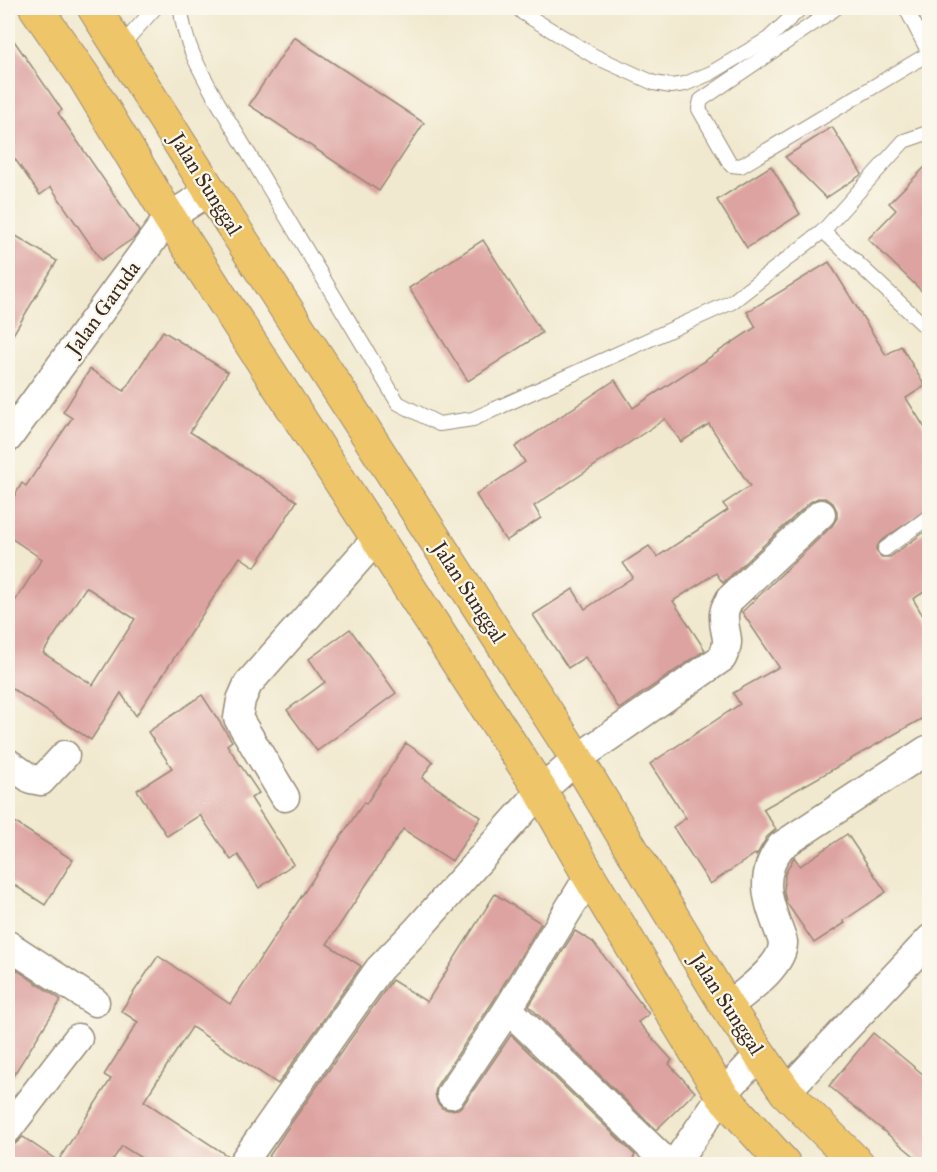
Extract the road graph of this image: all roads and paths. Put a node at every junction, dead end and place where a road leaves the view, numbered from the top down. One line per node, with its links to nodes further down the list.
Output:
1 (36, 8): 10 (main road)
2 (155, 8): 9 (lane)
3 (181, 8): 16 (lane)
4 (518, 8): 5 (lane)
5 (801, 8)
6 (836, 8): 11 (lane)
7 (906, 8): 11 (lane)
8 (102, 11): 9 (main road, Jalan Sunggal); 10 (main road)
9 (120, 47): 12 (main road); 14 (main road, Jalan Sunggal)
10 (64, 49): 12 (main road)
11 (929, 54)
12 (84, 77): 15 (main road)
13 (930, 132): 16 (lane)
14 (210, 191): 15 (street, Jalan Garuda); 25 (main road, Jalan Sunggal)
15 (169, 217): 18 (street, Jalan Garuda); 21 (main road)
16 (823, 231): 17 (lane)
17 (930, 331)
18 (8, 438)
19 (821, 514): 25 (street)
20 (930, 516): 22 (lane)
21 (378, 537): 27 (main road); 28 (street)
22 (885, 549)
23 (927, 750): 33 (street)
24 (65, 755): 26 (street)
25 (577, 759): 27 (street); 33 (main road, Jalan Sunggal)
26 (8, 763)
27 (542, 791): 29 (main road); 41 (street)
28 (285, 797)
29 (589, 876): 34 (street); 39 (main road)
30 (930, 939): 37 (street)
31 (8, 945): 32 (street)
32 (95, 1002)
33 (727, 1007): 36 (main road, Jalan Sunggal)
34 (508, 1008): 38 (street); 42 (street)
35 (78, 1038): 40 (street)
36 (759, 1055): 37 (main road, Jalan Sunggal); 39 (street)
37 (786, 1092): 45 (main road, Jalan Sunggal)
38 (451, 1094)
39 (722, 1095): 43 (street); 44 (main road)
40 (8, 1129)
41 (242, 1164)
42 (668, 1164)
43 (675, 1164)
44 (784, 1164)
45 (858, 1164)

